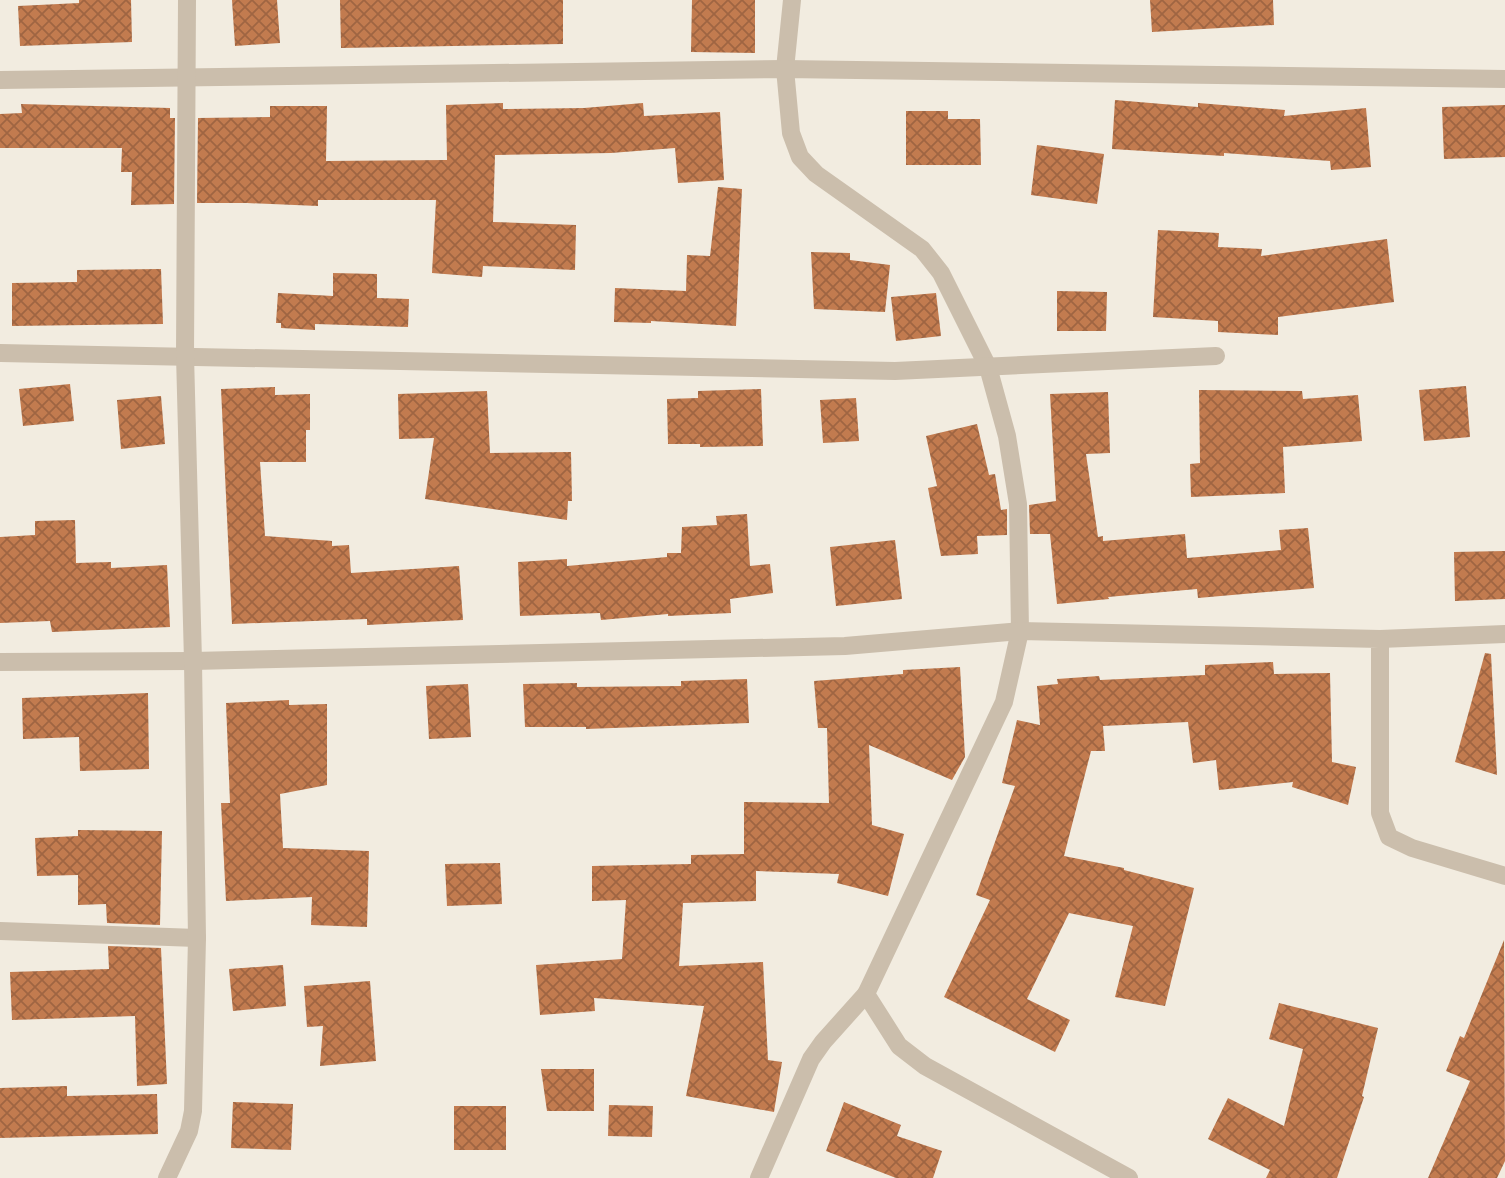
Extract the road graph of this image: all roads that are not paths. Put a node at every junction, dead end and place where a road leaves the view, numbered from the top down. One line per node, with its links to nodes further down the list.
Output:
1 (187, 0): 4 (street)
2 (792, 0): 3 (street)
3 (785, 69): 4 (street); 5 (street); 10 (street)
4 (187, 78): 6 (street); 8 (street)
5 (1505, 79)
6 (0, 80)
7 (0, 353): 8 (street)
8 (185, 355): 10 (street); 14 (street)
9 (1216, 356): 10 (street)
10 (988, 367): 11 (street)
11 (1020, 631): 13 (street); 14 (street); 19 (street)
12 (1505, 634): 13 (street)
13 (1380, 639): 16 (street)
14 (193, 661): 15 (street); 18 (street)
15 (0, 662)
16 (1505, 876)
17 (0, 931): 18 (street)
18 (197, 938): 20 (street)
19 (866, 993): 21 (street); 22 (street)
20 (167, 1178)
21 (759, 1178)
22 (1129, 1178)

